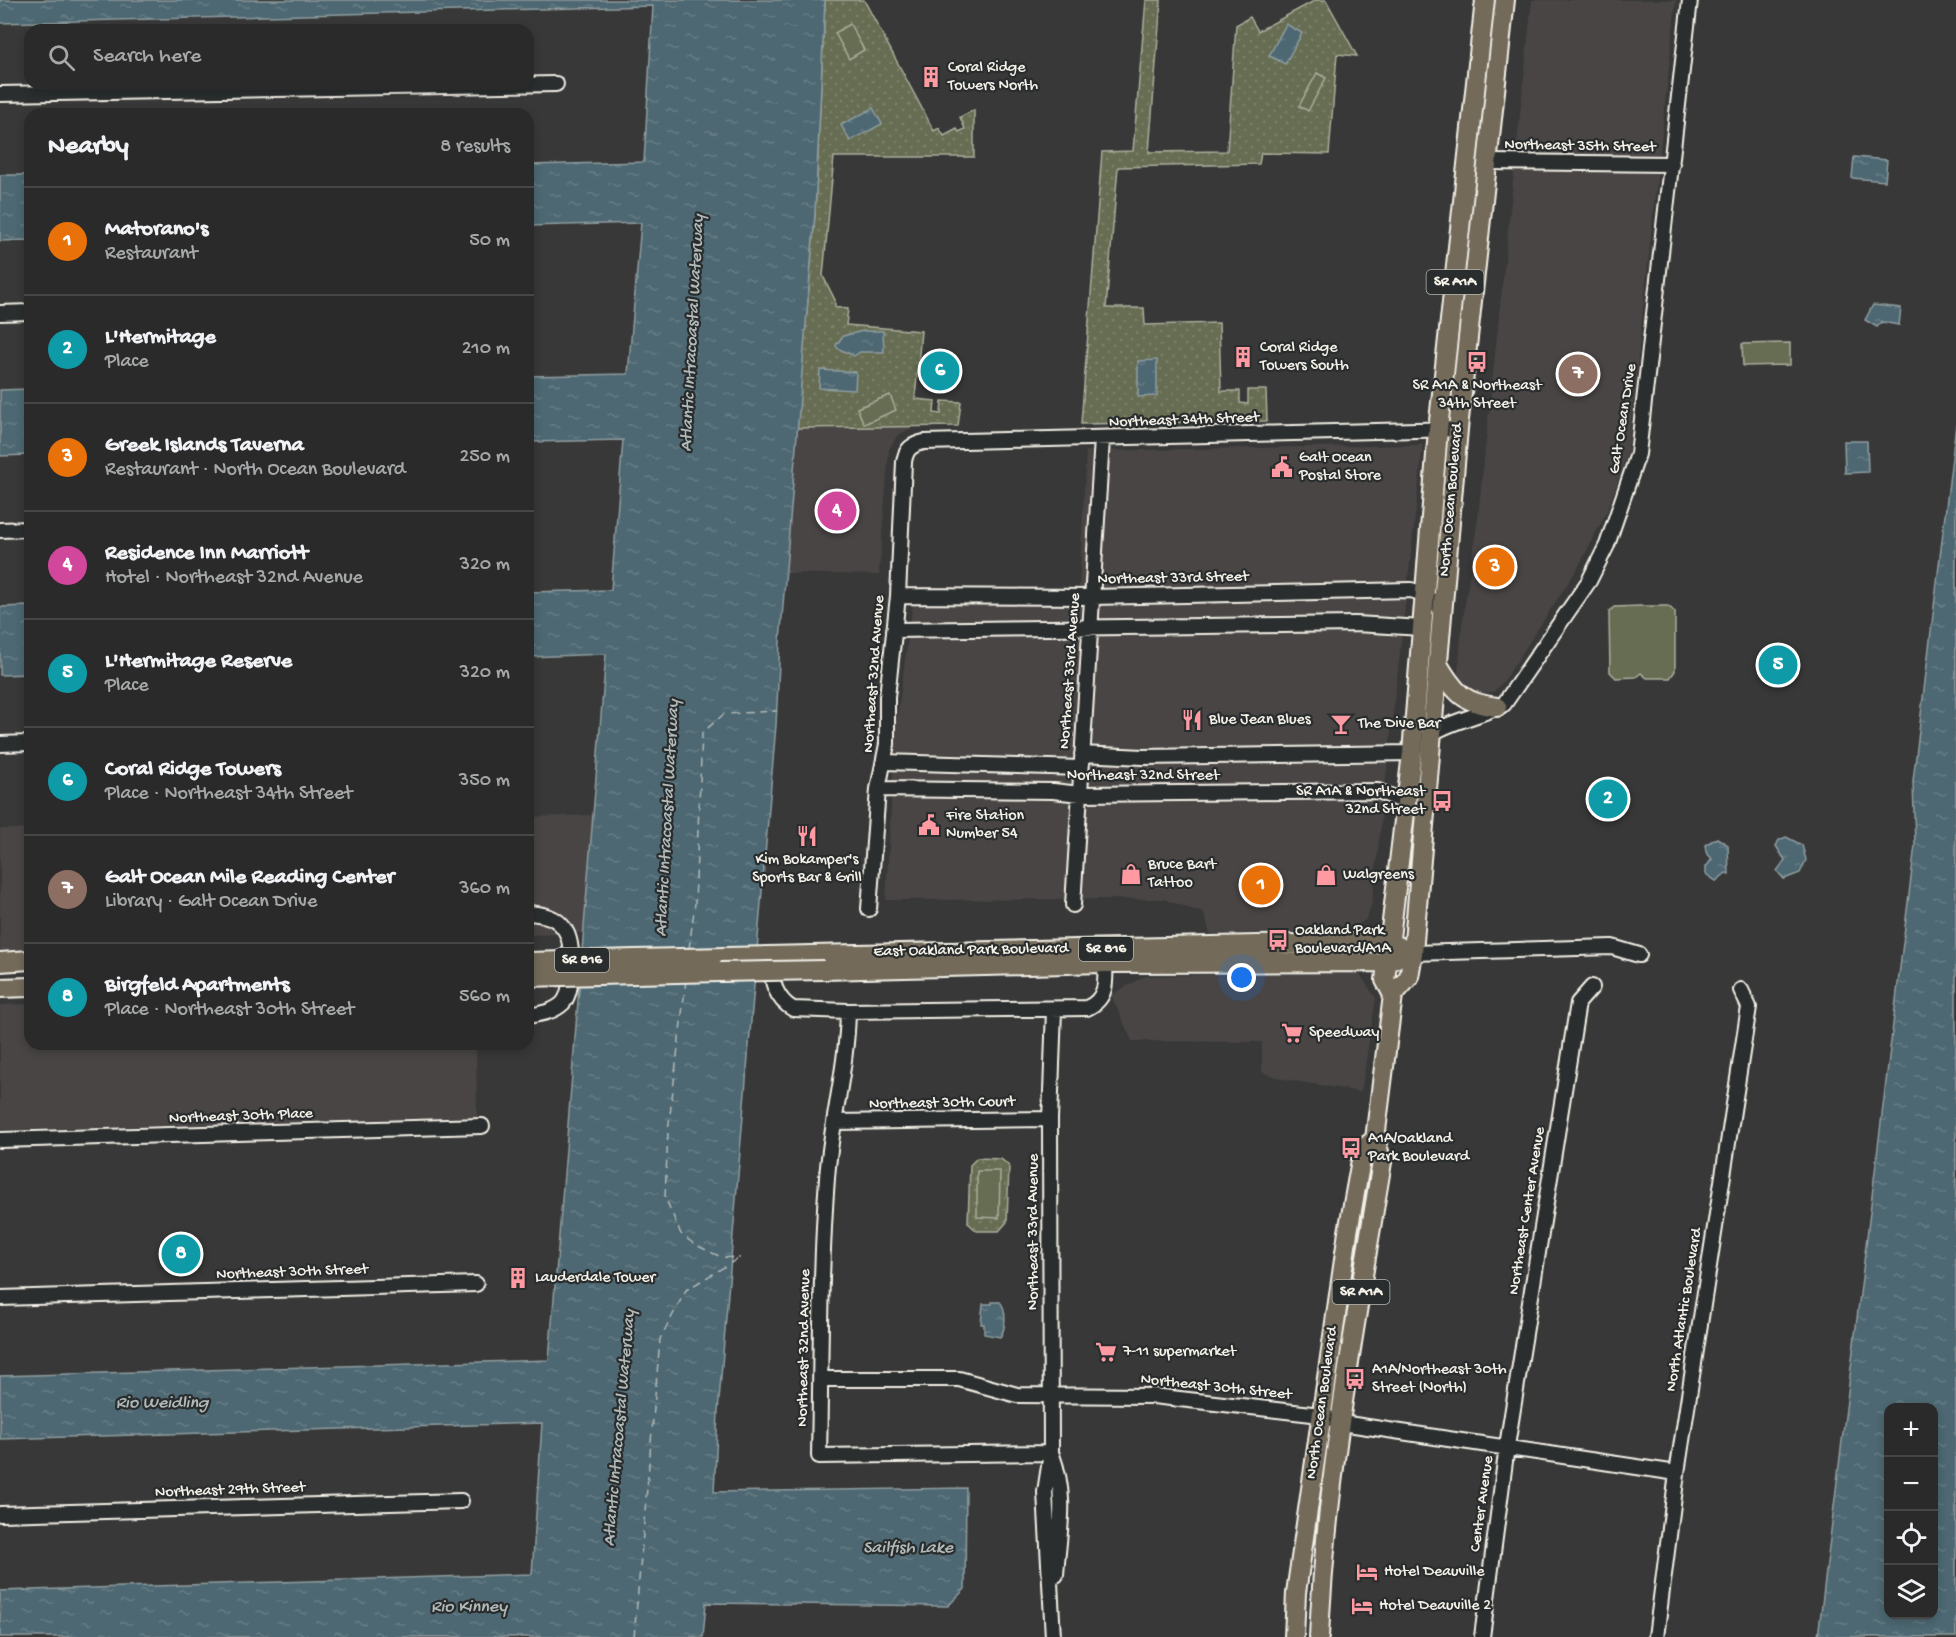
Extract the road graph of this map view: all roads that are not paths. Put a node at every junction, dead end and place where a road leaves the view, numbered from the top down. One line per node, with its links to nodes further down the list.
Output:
1 (1485, 0): 8 (main road, North Ocean Boulevard / SR A1A)
2 (1505, 0): 9 (main road, North Ocean Boulevard / SR A1A)
3 (1690, 0): 10 (street, Galt Ocean Drive)
4 (534, 84): 5 (street)
5 (556, 84)
6 (222, 90): 7 (street)
7 (0, 94)
8 (1470, 134): 9 (main road); 14 (main road, North Ocean Boulevard / SR A1A)
9 (1487, 162): 10 (street, Northeast 35th Street); 13 (main road, North Ocean Boulevard / SR A1A)
10 (1672, 164): 27 (street, Galt Ocean Drive)
11 (24, 312): 12 (street)
12 (0, 313)
13 (1458, 429): 14 (street, Northeast 34th Street); 22 (main road, North Ocean Boulevard / SR A1A)
14 (1438, 430): 15 (street, Northeast 34th Street); 19 (main road, North Ocean Boulevard / SR A1A)
15 (1102, 439): 16 (street, Northeast 34th Street); 21 (street, Northeast 33rd Avenue)
16 (912, 444): 20 (street, Northeast 32nd Avenue)
17 (24, 529): 18 (street)
18 (0, 530)
19 (1424, 594): 21 (street, Northeast 33rd Street); 22 (street); 24 (main road, North Ocean Boulevard / SR A1A)
20 (897, 596): 21 (street, Northeast 33rd Street); 25 (street, Northeast 32nd Avenue)
21 (1092, 597): 23 (street, Northeast 33rd Avenue)
22 (1443, 610): 26 (main road, North Ocean Boulevard / SR A1A)
23 (1090, 627): 24 (street); 25 (street); 32 (street, Northeast 33rd Avenue)
24 (1422, 628): 31 (main road, North Ocean Boulevard / SR A1A)
25 (894, 630): 33 (street, Northeast 32nd Avenue)
26 (1439, 666): 27 (main road); 28 (main road, North Ocean Boulevard / SR A1A)
27 (1497, 707): 28 (street, Galt Ocean Drive)
28 (1434, 730): 31 (street, Galt Ocean Drive); 34 (main road, North Ocean Boulevard / SR A1A)
29 (24, 743): 30 (street)
30 (0, 744)
31 (1412, 753): 32 (street, Northeast 32nd Street); 34 (main road); 37 (main road, North Ocean Boulevard / SR A1A)
32 (1082, 761): 33 (street, Northeast 32nd Street); 36 (street, Northeast 33rd Avenue)
33 (885, 762): 35 (street, Northeast 32nd Avenue)
34 (1428, 785): 42 (main road, North Ocean Boulevard / SR A1A)
35 (878, 789): 36 (street, Northeast 32nd Street); 39 (street, Northeast 32nd Avenue)
36 (1080, 794): 37 (street, Northeast 32nd Street); 38 (street, Northeast 33rd Avenue)
37 (1405, 802): 41 (main road, North Ocean Boulevard / SR A1A)
38 (1073, 905)
39 (869, 909)
40 (534, 914): 59 (street)
41 (1389, 942): 42 (main road, East Oakland Park Boulevard / SR 816); 47 (main road, East Oakland Park Boulevard / SR 816); 48 (main road, North Ocean Boulevard / SR A1A)
42 (1413, 952): 43 (street, East Oakland Park Boulevard); 48 (main road, East Oakland Park Boulevard / SR 816); 56 (main road, North Ocean Boulevard / SR A1A)
43 (1639, 955)
44 (774, 957): 58 (street)
45 (24, 962): 49 (main road)
46 (534, 962): 47 (main road, East Oakland Park Boulevard / SR 816, bridge)
47 (824, 962): 50 (main road, East Oakland Park Boulevard / SR 816); 51 (main road, East Oakland Park Boulevard / SR 816, bridge)
48 (1388, 962): 50 (main road, East Oakland Park Boulevard / SR 816); 56 (main road, North Ocean Boulevard / SR A1A)
49 (0, 963)
50 (1106, 963): 57 (street)
51 (534, 977)
52 (24, 987): 54 (main road)
53 (1592, 987): 71 (street, Northeast Center Avenue)
54 (0, 988)
55 (1741, 990): 73 (street, North Atlantic Boulevard)
56 (1393, 995): 63 (main road, North Ocean Boulevard / SR A1A)
57 (1054, 1010): 58 (street); 60 (street, Northeast 33rd Avenue)
58 (849, 1011): 61 (street, Northeast 32nd Avenue)
59 (534, 1015)
60 (1050, 1119): 61 (street, Northeast 30th Court); 68 (street, Northeast 33rd Avenue)
61 (835, 1122): 67 (street, Northeast 32nd Avenue)
62 (482, 1126): 64 (street, Northeast 30th Place)
63 (1375, 1139): 69 (main road, North Ocean Boulevard / SR A1A); 70 (main road, North Ocean Boulevard / SR A1A)
64 (0, 1140)
65 (476, 1284): 66 (street, Northeast 30th Street)
66 (0, 1298)
67 (821, 1379): 68 (street, Northeast 30th Street); 72 (street, Northeast 32nd Avenue)
68 (1052, 1396): 69 (street, Northeast 30th Street); 72 (street, Northeast 33rd Avenue)
69 (1321, 1415): 70 (street, Northeast 30th Street); 77 (main road, North Ocean Boulevard / SR A1A)
70 (1341, 1423): 71 (street, Northeast 30th Street); 78 (main road, North Ocean Boulevard / SR A1A)
71 (1507, 1446): 73 (street, Northeast 30th Street); 79 (street, Center Avenue)
72 (1051, 1453): 76 (street, Northeast 33rd Avenue)
73 (1677, 1473): 80 (street, North Atlantic Boulevard)
74 (460, 1501): 75 (street, Northeast 29th Street)
75 (0, 1514)
76 (1053, 1637)
77 (1294, 1637)
78 (1319, 1637)
79 (1482, 1637)
80 (1656, 1637)

